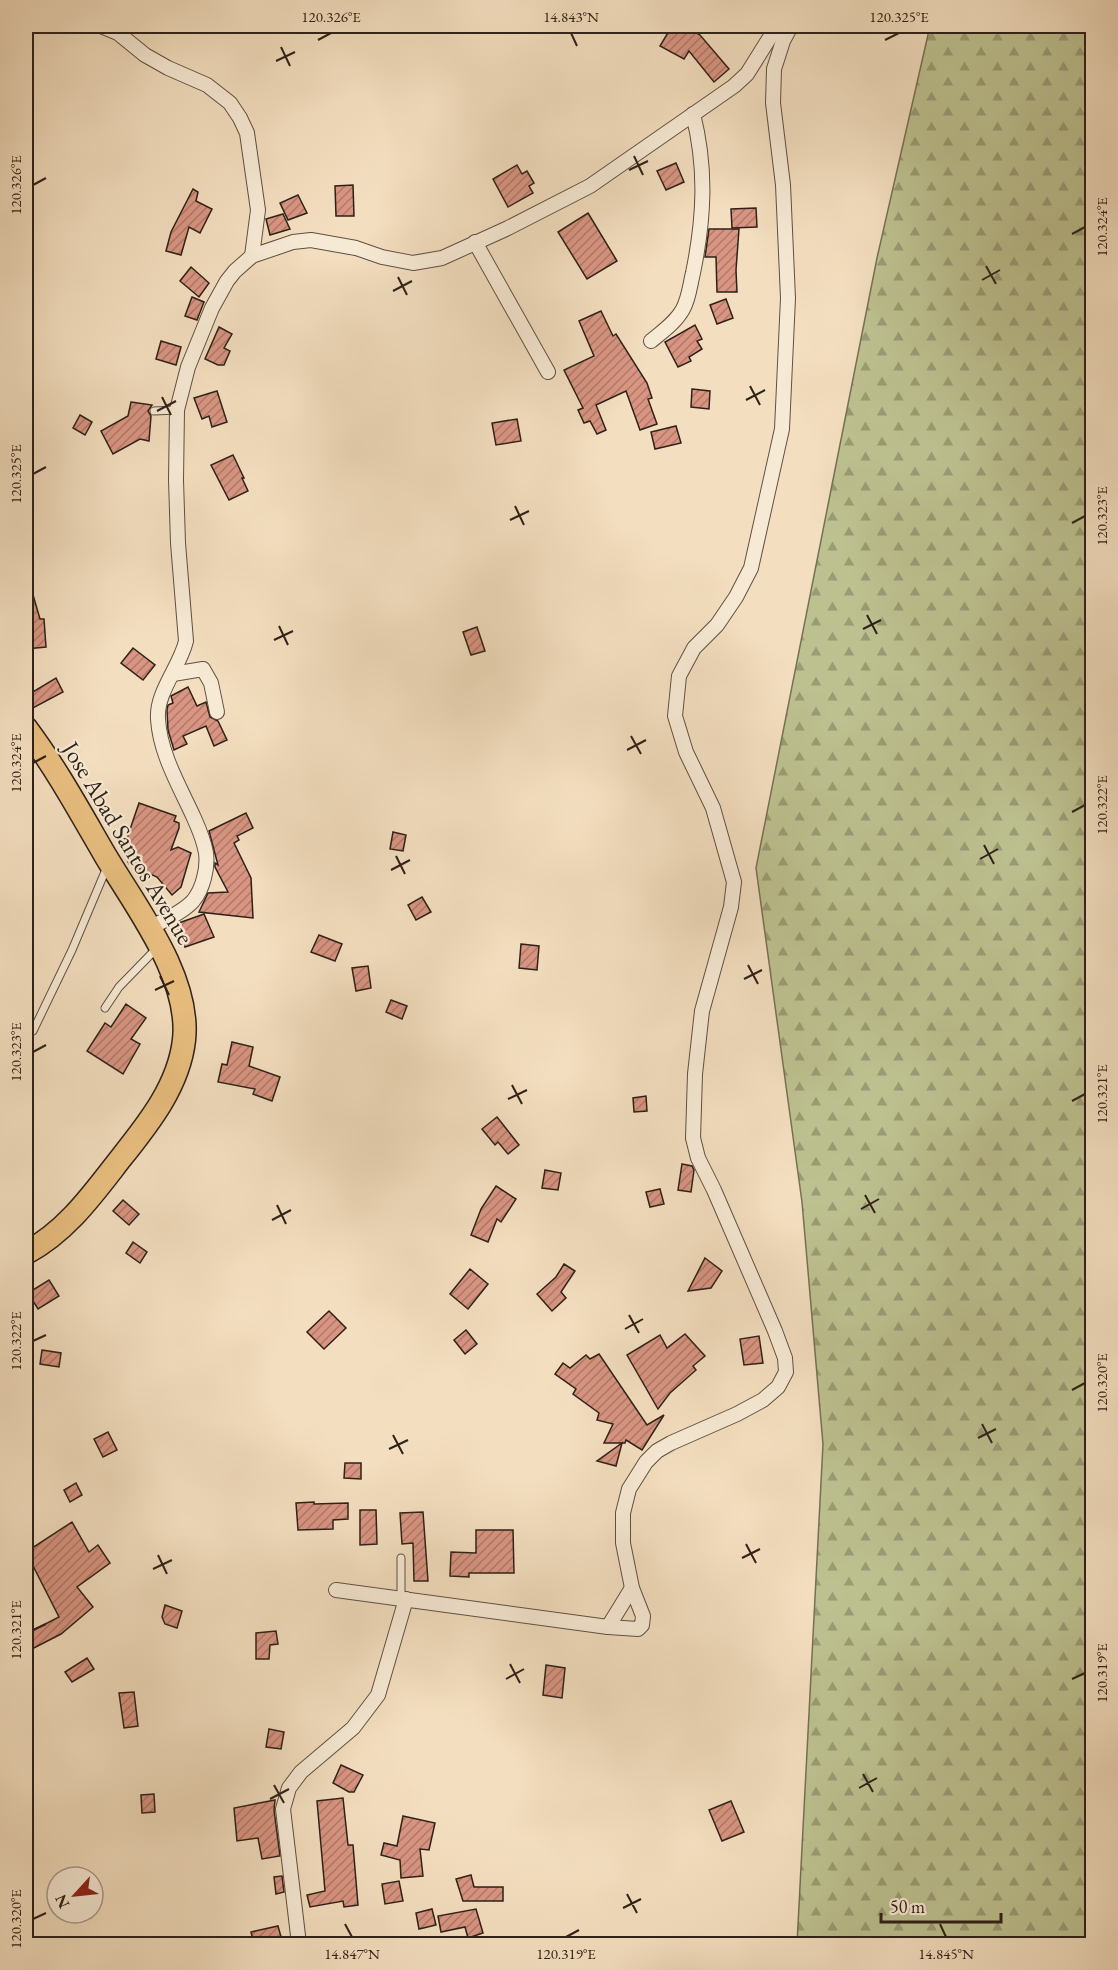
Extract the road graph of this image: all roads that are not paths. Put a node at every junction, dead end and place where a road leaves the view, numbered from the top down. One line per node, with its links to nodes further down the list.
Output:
1 (101, 26): 6 (street)
2 (777, 26): 4 (street)
3 (791, 26): 20 (street)
4 (693, 114): 5 (street); 7 (street)
5 (475, 242): 6 (street); 8 (street)
6 (252, 256): 9 (street)
7 (651, 341)
8 (548, 372)
9 (177, 410): 10 (lane); 11 (street)
10 (154, 411)
11 (173, 674): 12 (street); 15 (street)
12 (217, 712)
13 (26, 728): 14 (highway, Jose Abad Santos Avenue)
14 (109, 862): 15 (highway, Jose Abad Santos Avenue); 17 (lane)
15 (155, 937): 16 (lane); 18 (highway, Jose Abad Santos Avenue)
16 (105, 1008)
17 (33, 1031)
18 (26, 1253)
19 (401, 1558): 22 (lane)
20 (632, 1588): 23 (street); 23 (street)
21 (336, 1590): 22 (street)
22 (404, 1599): 23 (street); 24 (street)
23 (608, 1627)
24 (299, 1944)

